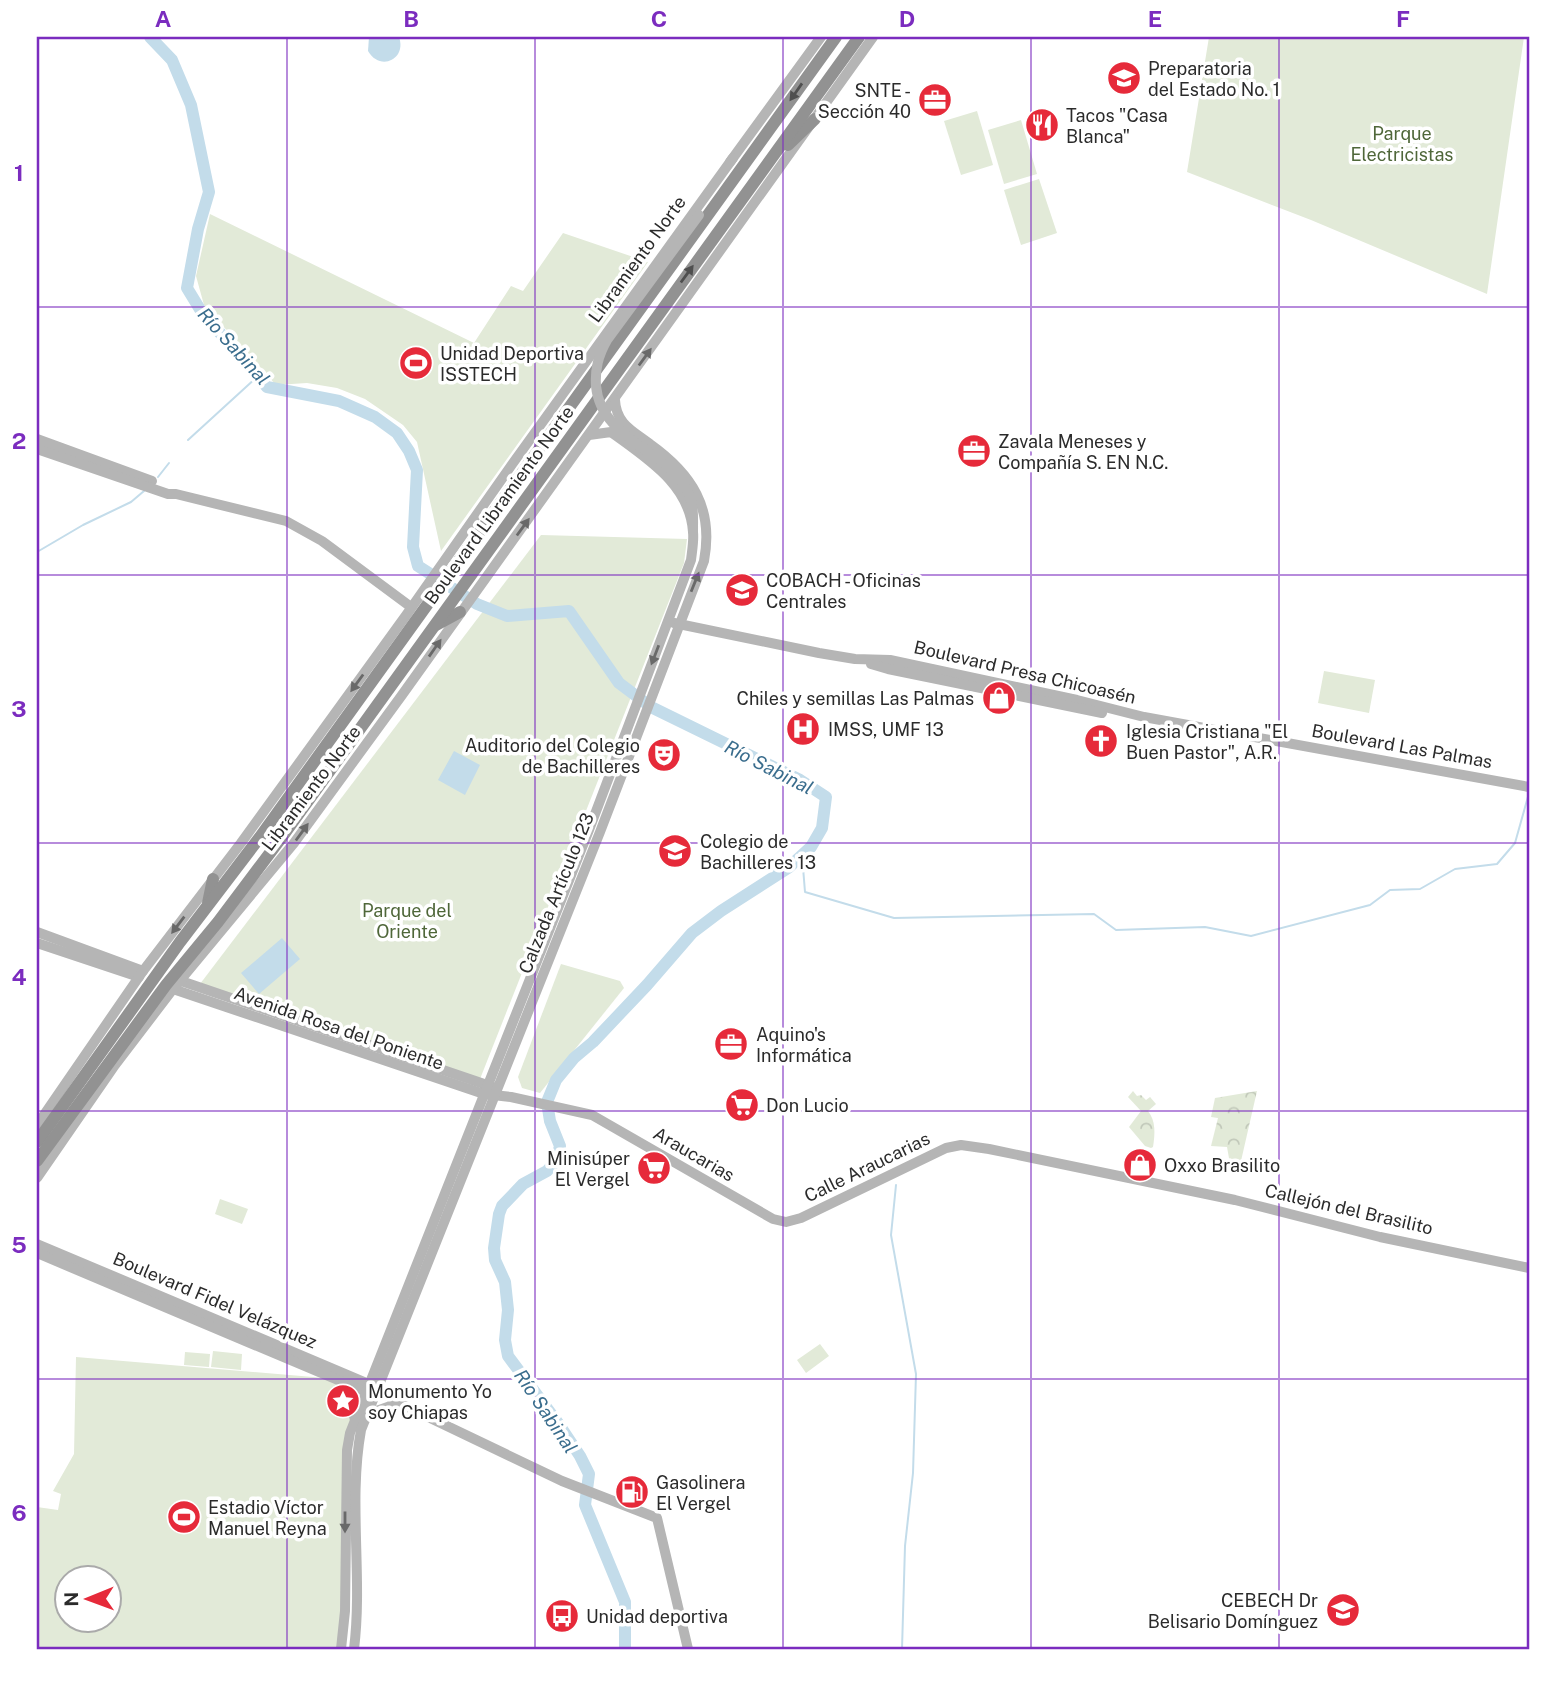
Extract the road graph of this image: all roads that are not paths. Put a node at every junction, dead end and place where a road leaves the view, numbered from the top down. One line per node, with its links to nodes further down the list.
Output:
1 (821, 37): 6 (street)
2 (836, 37): 14 (highway, Boulevard Libramiento Norte, one-way to 14)
3 (859, 37): 7 (highway, Boulevard Libramiento Norte)
4 (873, 37): 5 (street)
5 (815, 119): 7 (highway); 8 (street, one-way to 5)
6 (733, 158): 13 (street, bridge); 14 (street, Libramiento Norte)
7 (767, 164): 15 (highway, Boulevard Libramiento Norte, one-way to 7)
8 (615, 400): 9 (street); 20 (street, Calzada Artículo 123, one-way to 8)
9 (589, 435): 13 (street, Calzada Artículo 123); 15 (street, one-way to 9)
10 (37, 439): 12 (street)
11 (37, 449): 12 (street)
12 (176, 494): 17 (street)
13 (693, 531): 20 (street, Calzada Artículo 123)
14 (448, 560): 16 (highway, Boulevard Libramiento Norte)
15 (475, 579): 19 (highway, Boulevard Libramiento Norte)
16 (427, 592): 17 (street); 18 (street); 26 (highway, Boulevard Libramiento Norte)
17 (395, 595): 18 (street)
18 (411, 607): 25 (street, one-way to 25)
19 (457, 609): 23 (highway, Boulevard Libramiento Norte); 24 (street, Libramiento Norte, one-way to 19)
20 (673, 623): 21 (street, Boulevard Presa Chicoasén); 31 (street, Calzada Artículo 123)
21 (1144, 717): 22 (street, Boulevard Las Palmas)
22 (1525, 786)
23 (262, 863): 24 (highway); 30 (highway, Boulevard Libramiento Norte)
24 (266, 877): 30 (street, Libramiento Norte)
25 (213, 879): 26 (highway); 29 (street, one-way to 29)
26 (207, 907): 29 (highway, Boulevard Libramiento Norte)
27 (37, 932): 29 (street)
28 (37, 943): 29 (street)
29 (144, 977): 32 (street); 33 (highway, Boulevard Libramiento Norte)
30 (172, 987): 31 (street, Avenida Rosa del Poniente); 34 (highway, Boulevard Libramiento Norte); 35 (street, Libramiento Norte)
31 (491, 1091): 37 (street, Araucarias); 42 (street, Calzada Artículo 123)
32 (37, 1125)
33 (37, 1142)
34 (37, 1161)
35 (37, 1178)
36 (1160, 1184): 37 (street, Calle Araucarias); 40 (street, Callejón del Brasilito)
37 (801, 1218)
38 (37, 1244): 42 (street, Boulevard Fidel Velázquez)
39 (37, 1253): 41 (street, Boulevard Fidel Velázquez)
40 (1529, 1268)
41 (343, 1382): 42 (street, Boulevard Fidel Velázquez); 45 (street)
42 (372, 1390): 43 (street); 44 (street); 45 (street)
43 (395, 1401): 44 (street); 48 (street)
44 (368, 1414): 47 (street)
45 (355, 1422): 46 (street, one-way to 46)
46 (341, 1649)
47 (354, 1649)
48 (688, 1649)

